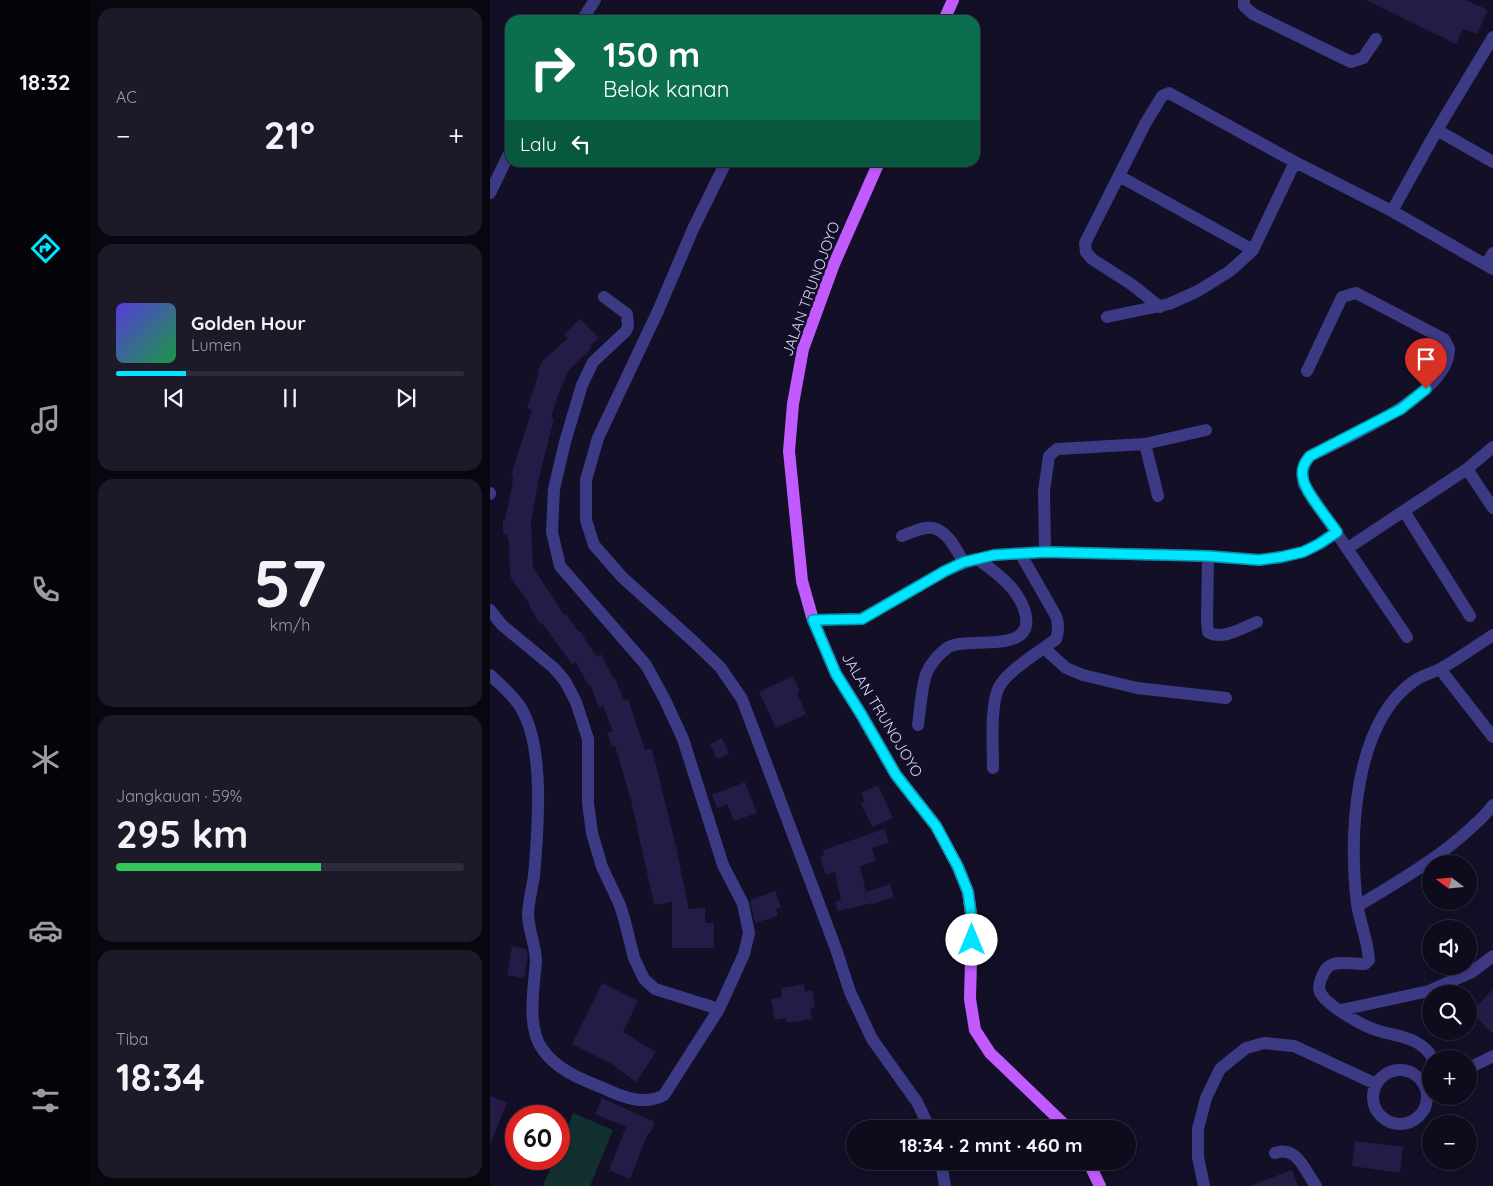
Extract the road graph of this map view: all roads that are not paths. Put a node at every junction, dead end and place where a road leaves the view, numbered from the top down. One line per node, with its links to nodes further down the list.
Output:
1 (595, 0): 4 (street)
2 (953, 0): 5 (main road)
3 (1244, 0): 7 (street)
4 (585, 15)
5 (946, 15)
6 (1493, 37): 8 (street)
7 (1376, 39)
8 (1489, 51): 9 (street)
9 (1437, 130): 12 (street); 17 (street)
10 (505, 162): 16 (street)
11 (1295, 162): 15 (street); 17 (street); 18 (street)
12 (1493, 162)
13 (724, 167): 63 (street)
14 (877, 167): 41 (main road, JALAN TRUNOJOYO)
15 (1119, 176): 18 (street); 22 (street)
16 (490, 192)
17 (1392, 211): 20 (street)
18 (1253, 250): 22 (street)
19 (1493, 253): 20 (street)
20 (1489, 267)
21 (604, 297): 55 (street)
22 (1160, 307): 23 (street)
23 (1108, 317)
24 (1307, 371): 32 (street)
25 (1206, 430): 26 (street)
26 (1145, 444): 29 (street); 35 (street)
27 (1493, 447): 28 (street)
28 (1467, 469): 30 (street); 31 (street)
29 (1158, 496)
30 (1493, 508)
31 (1404, 511): 34 (street); 40 (street)
32 (1337, 532): 34 (street); 37 (street)
33 (902, 536): 38 (street)
34 (1348, 548): 44 (street)
35 (1045, 552): 36 (street); 37 (street)
36 (1020, 553): 38 (street); 45 (street)
37 (1208, 556): 42 (street)
38 (971, 561): 41 (street); 49 (street)
39 (490, 610): 55 (street)
40 (1470, 616)
41 (813, 620): 64 (main road, JALAN TRUNOJOYO)
42 (1257, 622)
43 (1493, 635): 46 (street)
44 (1407, 637)
45 (1044, 648): 48 (street); 51 (street)
46 (1440, 669): 50 (street); 53 (street)
47 (490, 675): 55 (street)
48 (1226, 698)
49 (918, 725)
50 (1493, 737)
51 (993, 768)
52 (1493, 805): 53 (street)
53 (1358, 906): 56 (street)
54 (1493, 956): 56 (street)
55 (719, 1009)
56 (1341, 1010): 57 (street)
57 (1426, 1050)
58 (1493, 1056): 59 (street)
59 (1477, 1064)
60 (1422, 1081): 61 (street)
61 (1376, 1084): 62 (street); 70 (street)
62 (1425, 1105)
63 (926, 1120)
64 (1060, 1120)
65 (1275, 1153): 71 (street)
66 (942, 1170): 68 (street)
67 (1092, 1170): 69 (main road)
68 (945, 1186)
69 (1100, 1186)
70 (1204, 1186)
71 (1316, 1186)

